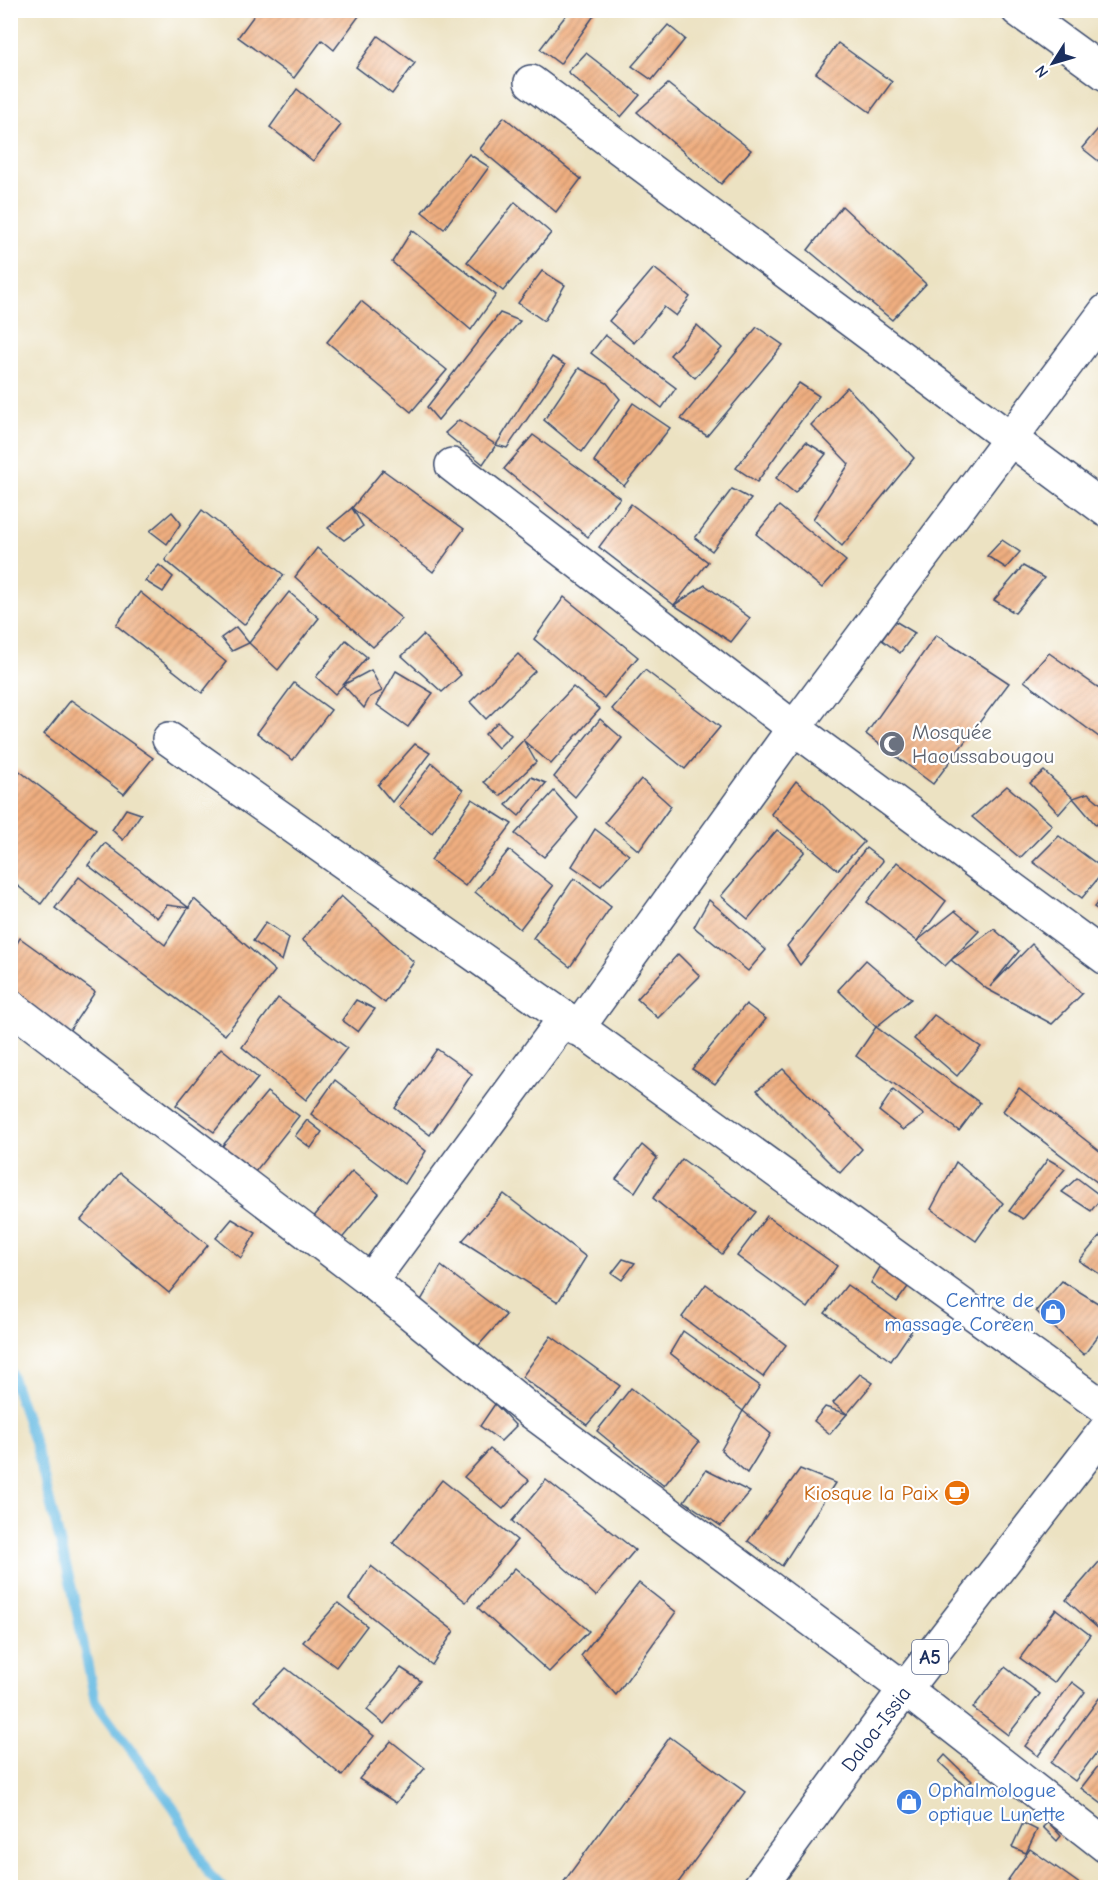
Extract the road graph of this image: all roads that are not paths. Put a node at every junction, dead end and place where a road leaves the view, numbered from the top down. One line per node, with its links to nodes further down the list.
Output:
1 (1018, 10): 2 (street)
2 (1106, 74)
3 (531, 82): 5 (street)
4 (1106, 311): 5 (street)
5 (1010, 437): 7 (street); 8 (street)
6 (452, 465): 8 (street)
7 (1106, 510)
8 (794, 728): 10 (street); 12 (street)
9 (169, 739): 12 (street)
10 (1106, 957)
11 (10, 1006): 13 (street)
12 (571, 1024): 13 (street); 14 (street)
13 (371, 1281): 16 (street)
14 (1106, 1409)
15 (1106, 1430): 16 (street, Daloa-Issia / A5)
16 (905, 1689): 17 (street); 18 (street, Daloa-Issia / A5)
17 (1106, 1846)
18 (759, 1887)

